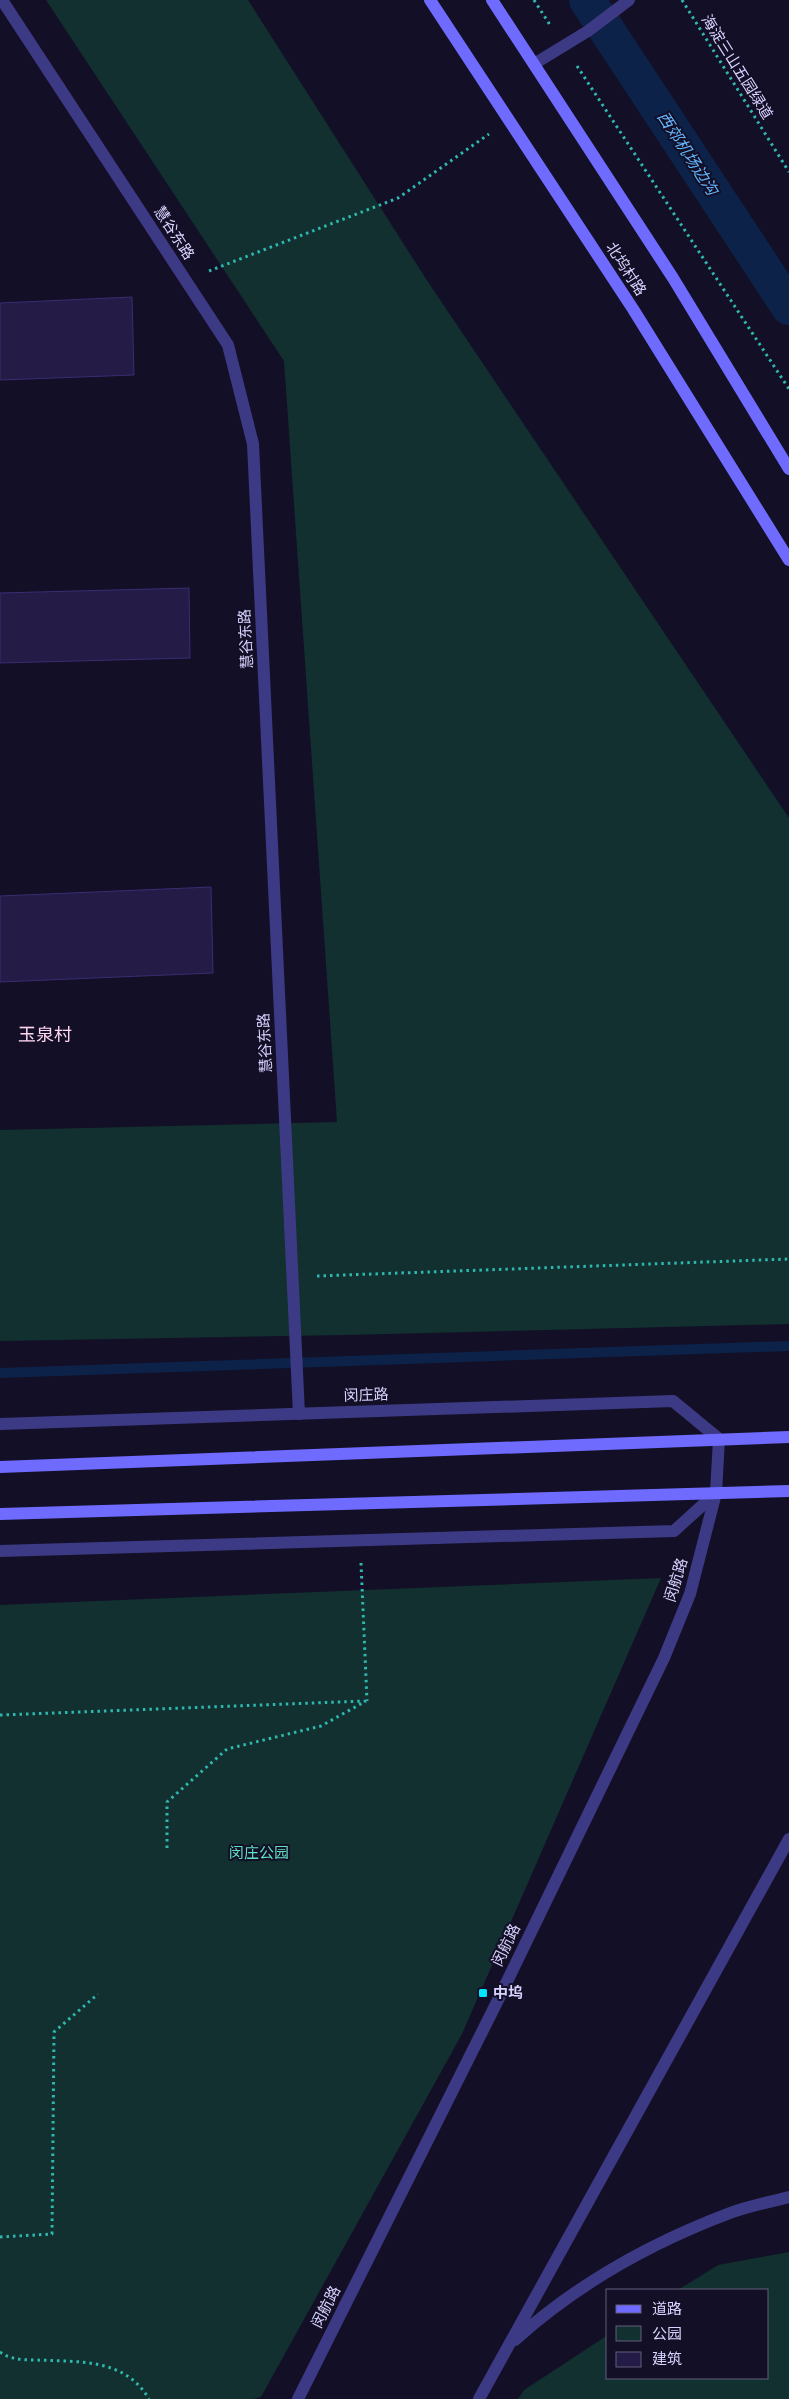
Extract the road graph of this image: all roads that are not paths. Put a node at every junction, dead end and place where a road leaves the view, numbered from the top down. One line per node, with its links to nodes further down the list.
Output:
1 (2, 0): 8 (street, 慧谷东路)
2 (430, 0): 7 (main road, 北坞村路)
3 (492, 0): 5 (main road)
4 (627, 1): 5 (street)
5 (534, 64): 6 (main road)
6 (789, 469)
7 (789, 560)
8 (300, 1414): 9 (street, 闵庄路); 11 (street, 闵庄路)
9 (0, 1424)
10 (789, 1437): 11 (main road)
11 (719, 1439): 12 (main road); 14 (street, 闵航路)
12 (0, 1467)
13 (789, 1491): 14 (main road)
14 (716, 1493): 15 (main road); 16 (street); 20 (street, 闵航路)
15 (0, 1514)
16 (0, 1551)
17 (789, 1839): 19 (street)
18 (789, 2197): 19 (street)
19 (508, 2347): 21 (street)
20 (298, 2399)
21 (479, 2399)

